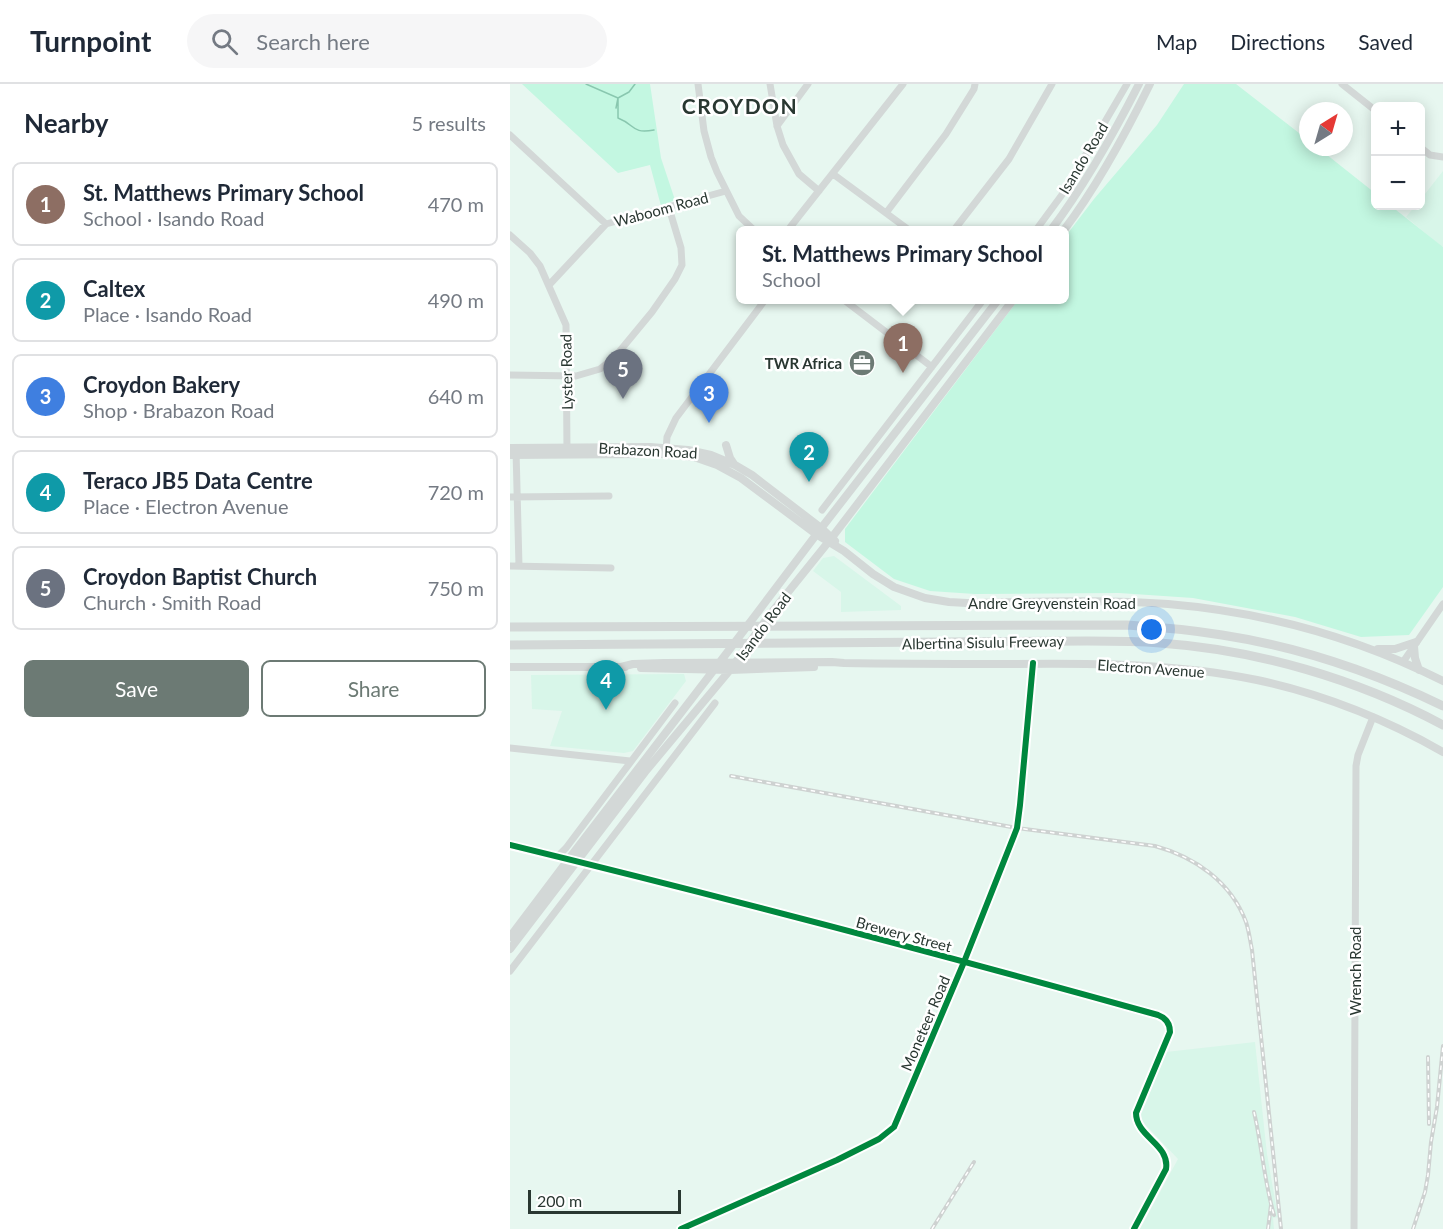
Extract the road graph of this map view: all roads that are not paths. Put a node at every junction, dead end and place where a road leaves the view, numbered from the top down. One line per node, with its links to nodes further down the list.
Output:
1 (698, 84): 17 (street)
2 (770, 84): 12 (street)
3 (808, 84): 12 (street)
4 (903, 84): 16 (street)
5 (975, 84): 20 (street)
6 (1052, 84): 25 (street)
7 (1127, 84): 26 (street, Isando Road)
8 (1138, 84): 27 (main road, Isando Road)
9 (1150, 84): 28 (main road, Isando Road)
10 (1342, 84): 11 (street)
11 (1371, 107)
12 (777, 126): 18 (street)
13 (510, 135): 21 (street)
14 (1425, 151): 15 (street)
15 (1443, 157)
16 (834, 174): 18 (street); 20 (street)
17 (726, 191): 19 (street, Waboom Road); 22 (street)
18 (819, 191): 23 (street)
19 (669, 208): 21 (street, Waboom Road); 38 (street)
20 (886, 213): 24 (street)
21 (606, 224): 30 (street, Waboom Road)
22 (749, 226)
23 (792, 226)
24 (903, 226)
25 (958, 226)
26 (1040, 226)
27 (1055, 226)
28 (1067, 226)
29 (510, 235): 30 (street, Lyster Road)
30 (549, 285): 38 (street, Lyster Road)
31 (762, 304): 42 (street)
32 (849, 304): 36 (street)
33 (980, 304): 36 (street)
34 (995, 304): 47 (main road, Isando Road)
35 (1010, 304): 48 (main road, Isando Road)
36 (932, 367): 46 (street)
37 (510, 375): 38 (street)
38 (566, 376): 41 (street, Lyster Road)
39 (726, 445): 43 (main road)
40 (513, 451): 41 (main road, Brabazon Road); 44 (street)
41 (567, 451): 42 (main road, Brabazon Road)
42 (666, 451): 43 (main road, Brabazon Road); 47 (main road, Brabazon Road)
43 (735, 465): 47 (main road, Brabazon Road)
44 (514, 496): 45 (street); 50 (street)
45 (609, 496)
46 (822, 510)
47 (819, 531): 48 (main road, Brabazon Road); 59 (main road, Isando Road)
48 (830, 540): 54 (main road, Isando Road); 57 (main road, Andre Greyvenstein Road)
49 (510, 566): 50 (street)
50 (519, 566): 51 (street)
51 (611, 568)
52 (1443, 604): 55 (street)
53 (510, 627): 72 (highway, Albertina Sisulu Freeway)
54 (753, 638): 60 (main road); 62 (main road, Isando Road)
55 (1415, 644): 57 (main road); 58 (street); 66 (main road)
56 (510, 645): 74 (highway, Albertina Sisulu Freeway)
57 (1368, 649): 58 (main road, Andre Greyvenstein Road)
58 (1403, 662): 66 (main road, Andre Greyvenstein Road)
59 (719, 663): 62 (main road, Electron Avenue); 64 (main road, Electron Avenue); 65 (main road, Electron Avenue); 71 (main road, Isando Road)
60 (752, 663): 61 (main road, Electron Avenue); 62 (main road, Electron Avenue); 68 (main road)
61 (1033, 663): 73 (main road, Electron Avenue); 84 (street, Moneteer Road)
62 (735, 664): 68 (main road, Isando Road)
63 (510, 667): 64 (main road, Electron Avenue)
64 (621, 667): 65 (main road, Electron Avenue)
65 (687, 670): 71 (main road)
66 (1419, 670): 67 (main road, Andre Greyvenstein Road)
67 (1443, 681)
68 (712, 692): 80 (main road, Isando Road)
69 (675, 703): 77 (street)
70 (715, 704): 81 (street)
71 (686, 705): 80 (main road, Isando Road)
72 (1443, 706)
73 (1373, 717): 76 (main road, Electron Avenue); 88 (street, Wrench Road)
74 (1443, 725)
75 (510, 748): 77 (street)
76 (1443, 752)
77 (630, 761): 79 (street)
78 (510, 845): 79 (street, Brewery Street)
79 (557, 857): 80 (street, Brewery Street)
80 (572, 861): 81 (street, Brewery Street); 82 (main road, Isando Road); 83 (main road, Isando Road)
81 (592, 865): 84 (street, Brewery Street); 85 (street)
82 (510, 938)
83 (510, 949)
84 (964, 962): 86 (street, Moneteer Road); 87 (street, Brewery Street)
85 (510, 971)
86 (681, 1229)
87 (1134, 1229)
88 (1354, 1229)

